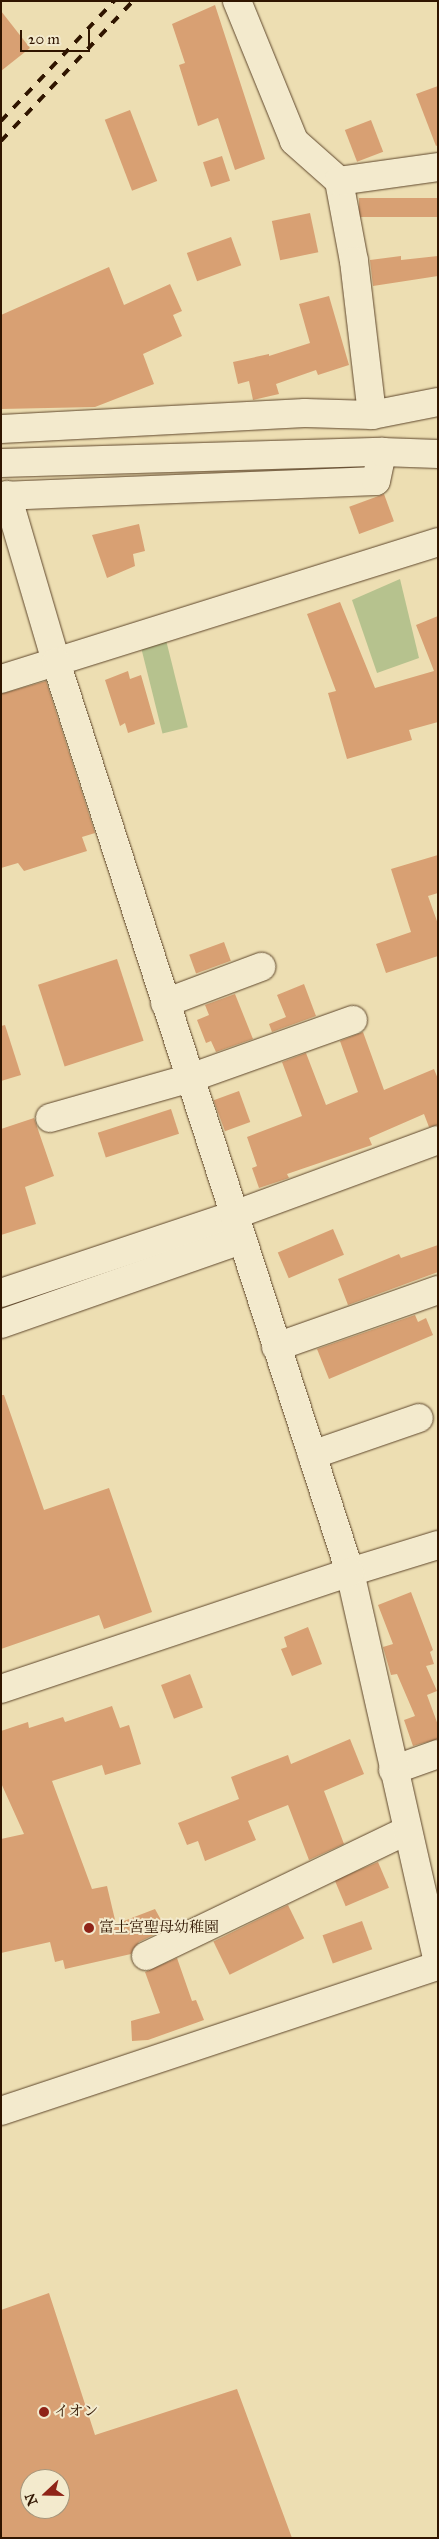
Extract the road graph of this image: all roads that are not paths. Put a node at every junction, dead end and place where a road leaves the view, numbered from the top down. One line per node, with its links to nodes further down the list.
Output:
1 (237, 1): 3 (street)
2 (438, 168): 3 (street)
3 (339, 181): 5 (street)
4 (438, 402): 5 (street)
5 (372, 416): 6 (street)
6 (1, 429)
7 (382, 452): 8 (street); 9 (street); 10 (street)
8 (438, 454)
9 (1, 463)
10 (4, 496): 12 (street)
11 (438, 542): 12 (street)
12 (56, 662): 13 (street); 15 (street)
13 (1, 679)
14 (261, 967): 15 (street)
15 (165, 1003): 17 (street)
16 (353, 1020): 17 (street)
17 (190, 1078): 18 (street); 20 (street)
18 (50, 1118)
19 (438, 1140): 20 (street)
20 (238, 1227): 22 (street); 23 (street); 24 (street)
21 (438, 1290): 24 (street)
22 (1, 1293)
23 (1, 1324)
24 (276, 1347): 26 (street)
25 (419, 1418): 26 (street)
26 (312, 1455): 28 (street)
27 (438, 1545): 28 (street)
28 (350, 1572): 29 (street); 31 (street)
29 (1, 1689)
30 (438, 1754): 31 (street)
31 (393, 1770): 32 (street)
32 (406, 1831): 33 (street); 34 (street)
33 (146, 1956)
34 (438, 1962)
35 (438, 1966): 36 (street)
36 (1, 2111)

